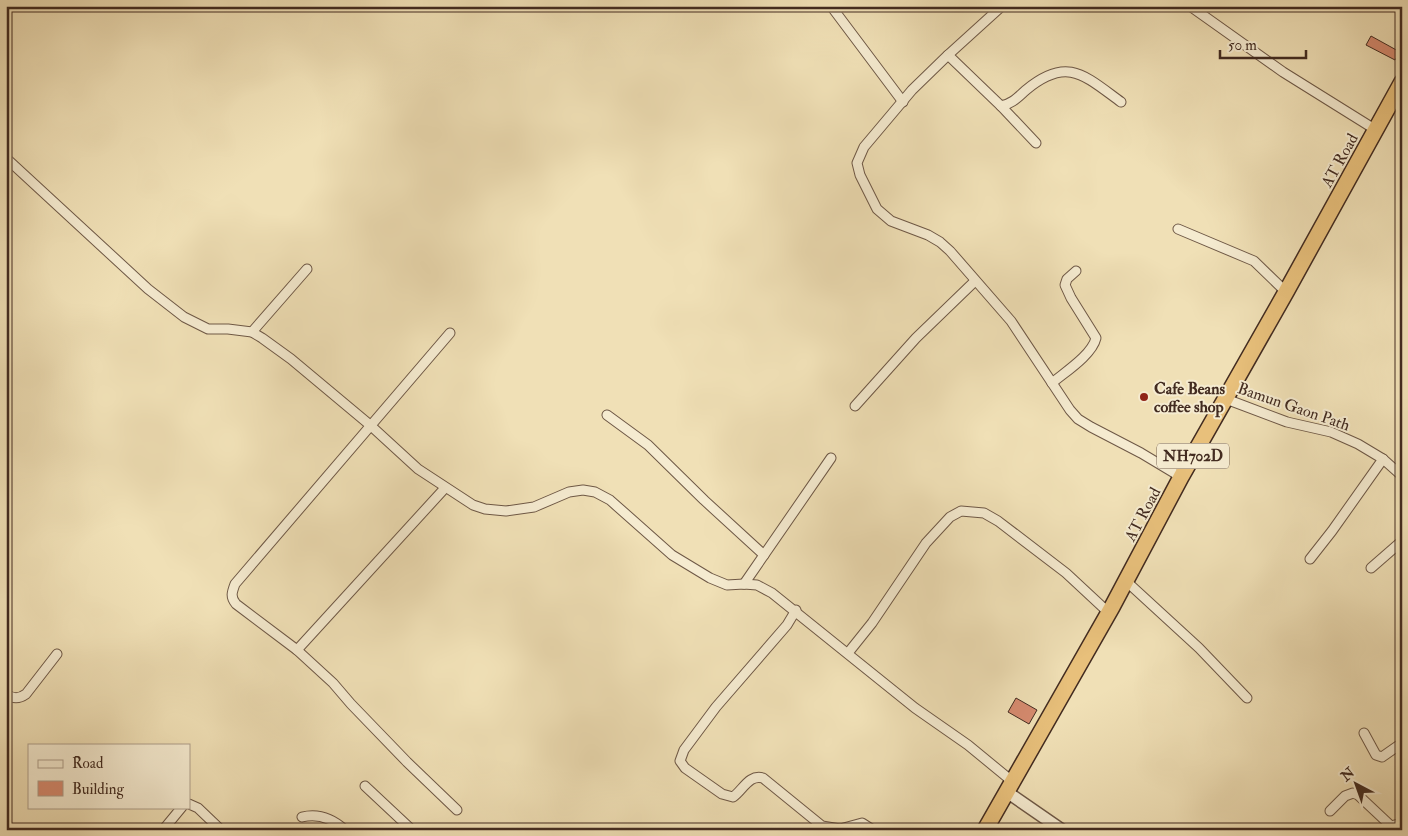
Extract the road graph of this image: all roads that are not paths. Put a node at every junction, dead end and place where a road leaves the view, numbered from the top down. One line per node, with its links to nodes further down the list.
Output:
1 (831, 6): 6 (street)
2 (1002, 6): 4 (street)
3 (1190, 6): 9 (street)
4 (948, 54): 6 (street); 8 (street)
5 (1402, 82): 9 (highway, AT Road / NH702D)
6 (903, 102): 15 (street)
7 (1121, 102): 8 (street)
8 (1001, 106): 10 (street)
9 (1376, 130): 16 (highway, AT Road / NH702D)
10 (1036, 143)
11 (6, 158): 17 (street)
12 (1178, 230): 16 (street)
13 (307, 269): 17 (street)
14 (1076, 271): 19 (street)
15 (976, 281): 19 (street); 21 (street)
16 (1286, 292): 20 (highway, AT Road / NH702D)
17 (252, 332): 23 (street)
18 (450, 333): 23 (street)
19 (1052, 383): 27 (street)
20 (1226, 399): 25 (street, Bamun Gaon Path); 27 (highway, AT Road / NH702D)
21 (855, 406)
22 (606, 415): 30 (street)
23 (370, 425): 28 (street); 37 (street)
24 (831, 458): 30 (street)
25 (1383, 459): 26 (street, Bamun Gaon Path); 31 (street)
26 (1402, 476)
27 (1181, 477): 33 (highway, AT Road / NH702D)
28 (445, 488): 34 (street); 37 (street)
29 (1402, 541): 32 (street)
30 (764, 555): 34 (street)
31 (1310, 559)
32 (1371, 568)
33 (1126, 581): 36 (highway, AT Road / NH702D); 41 (street)
34 (744, 584): 35 (street)
35 (796, 610): 38 (street); 56 (street)
36 (1109, 613): 38 (street); 45 (highway, AT Road / NH702D)
37 (296, 650): 48 (street)
38 (848, 653): 45 (street)
39 (57, 654): 40 (street)
40 (6, 694)
41 (1246, 698)
42 (1364, 733): 43 (street)
43 (1402, 743)
44 (365, 786): 55 (street)
45 (1010, 787): 57 (highway, AT Road / NH702D); 58 (street)
46 (190, 804): 53 (street)
47 (181, 808): 52 (street)
48 (457, 810)
49 (1330, 811): 51 (street)
50 (302, 817): 54 (street)
51 (1402, 823)
52 (163, 830)
53 (221, 830)
54 (344, 830)
55 (412, 830)
56 (872, 830)
57 (985, 830)
58 (1062, 830)

